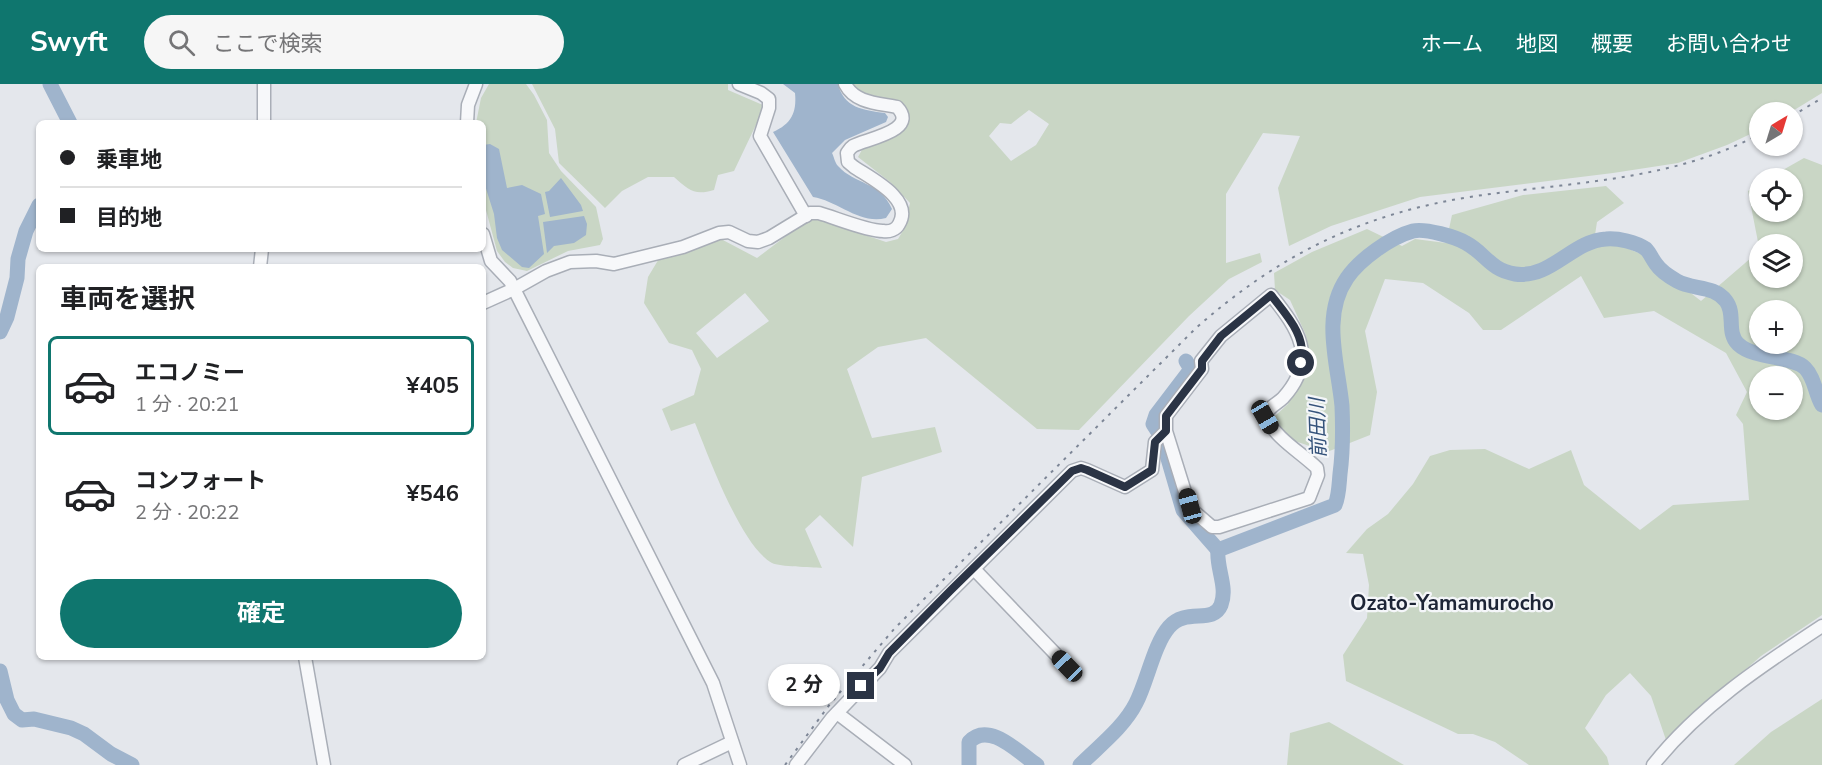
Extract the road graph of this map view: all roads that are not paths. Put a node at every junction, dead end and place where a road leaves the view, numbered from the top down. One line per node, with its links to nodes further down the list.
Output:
1 (264, 84): 5 (street)
2 (476, 84): 6 (street)
3 (739, 84): 7 (street)
4 (844, 84): 7 (street)
5 (264, 120)
6 (467, 120)
7 (806, 216): 9 (street)
8 (486, 244): 9 (street)
9 (514, 289): 10 (street); 17 (street)
10 (486, 302)
11 (1162, 434): 11 (street); 12 (street)
12 (974, 569): 15 (street); 16 (street)
13 (1822, 626): 23 (street)
14 (306, 660): 18 (street)
15 (1067, 666)
16 (837, 713): 21 (street); 22 (street)
17 (732, 741): 19 (street); 20 (street)
18 (324, 765)
19 (684, 765)
20 (740, 765)
21 (796, 765)
22 (905, 765)
23 (1653, 765)

